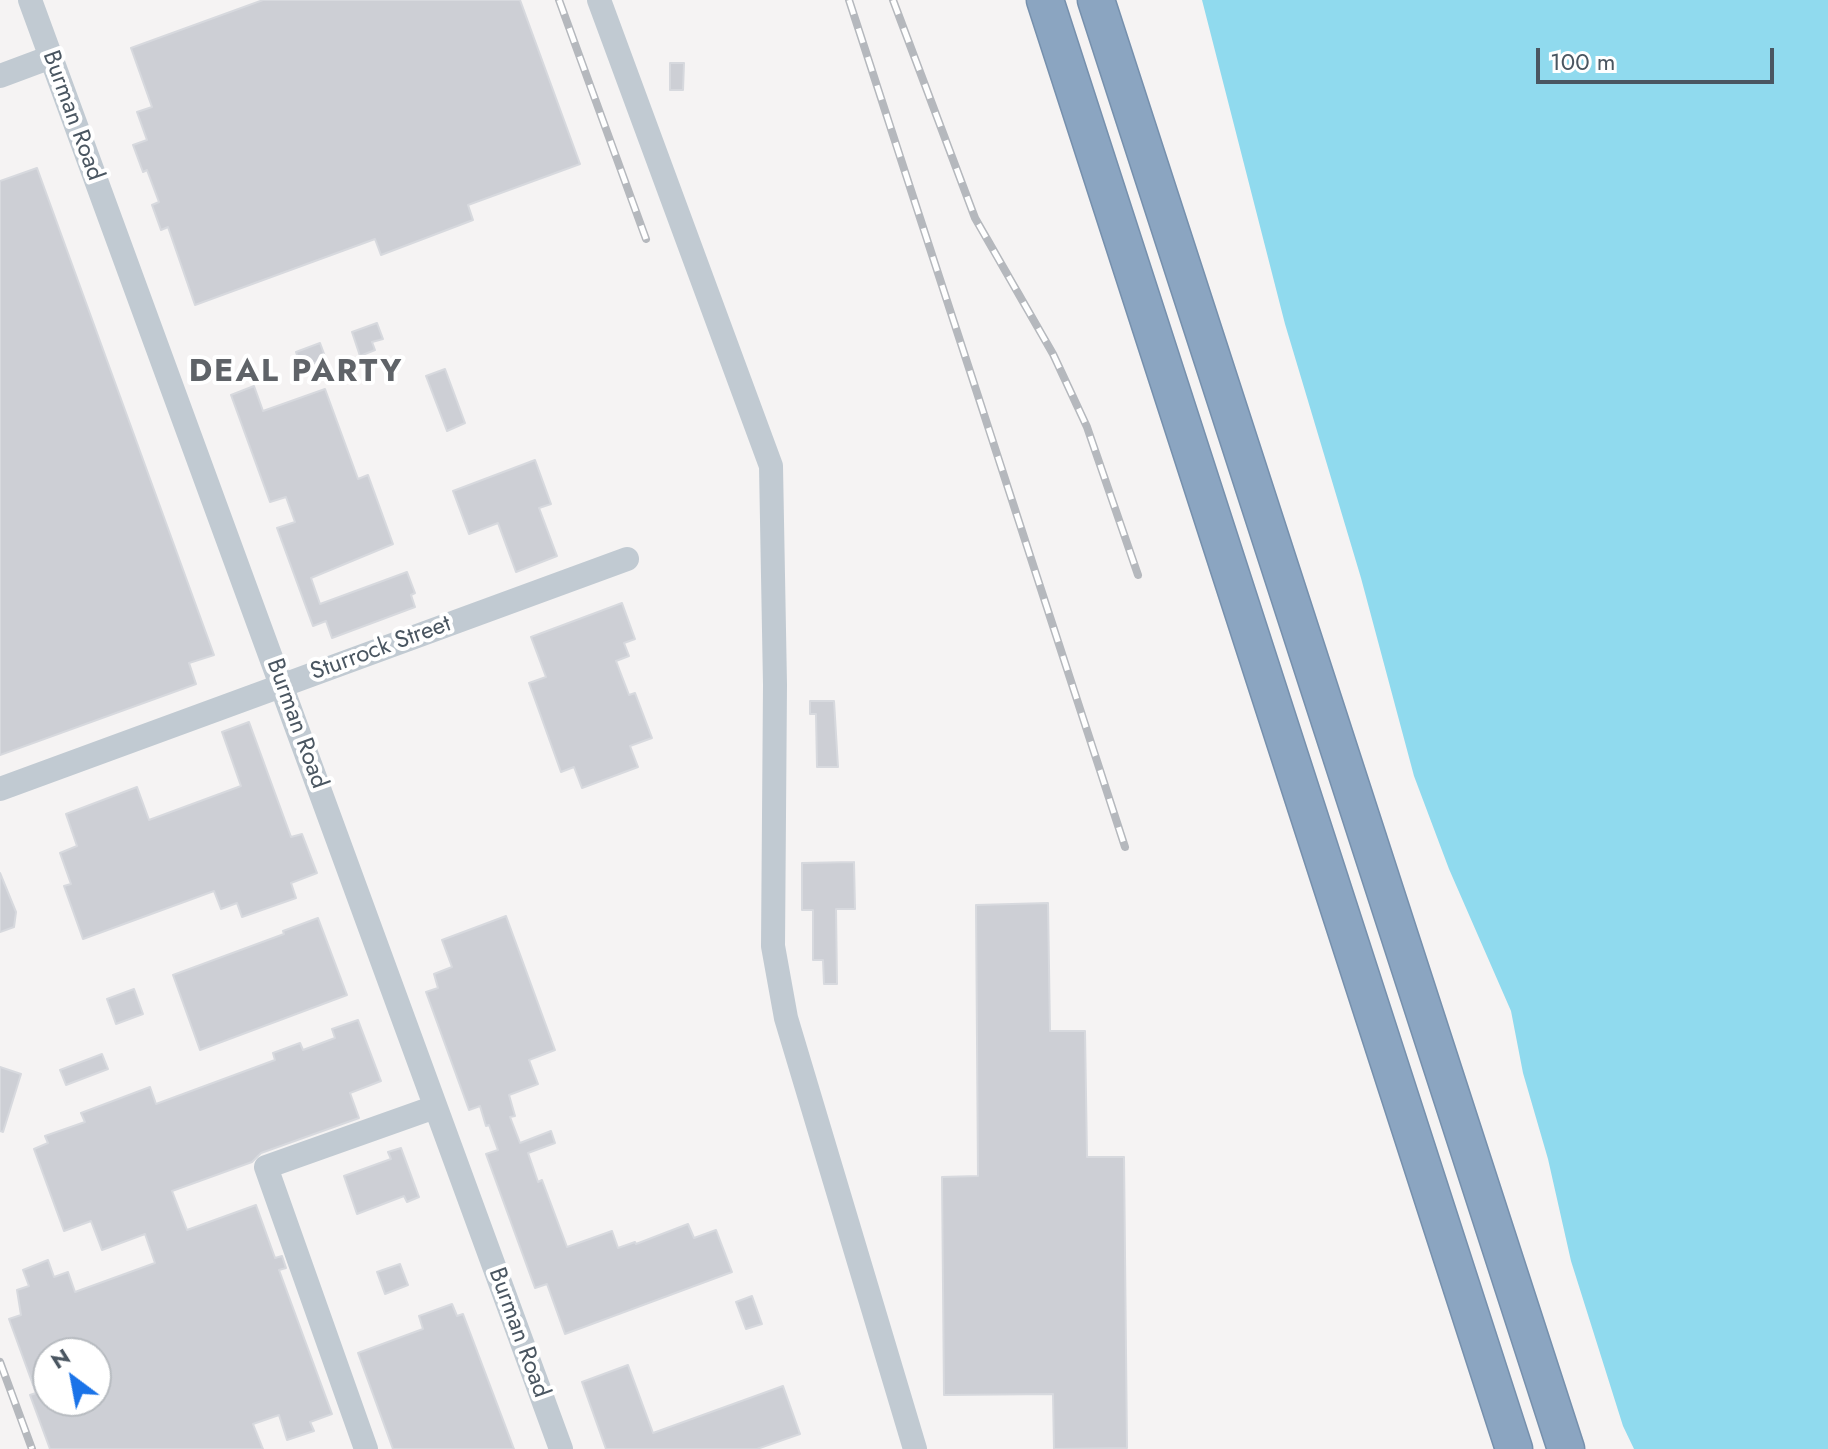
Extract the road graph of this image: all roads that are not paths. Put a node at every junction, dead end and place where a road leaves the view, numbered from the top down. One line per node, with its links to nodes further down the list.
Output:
1 (30, 0): 5 (street, Burman Road)
2 (599, 0): 13 (street)
3 (1045, 0): 14 (highway)
4 (1096, 0): 15 (highway)
5 (51, 57): 6 (street); 8 (street, Burman Road)
6 (0, 76)
7 (627, 559): 8 (street, Sturrock Street)
8 (282, 686): 9 (street, Sturrock Street); 10 (street, Burman Road)
9 (0, 789)
10 (435, 1107): 11 (street); 12 (street, Burman Road)
11 (366, 1449)
12 (561, 1449)
13 (915, 1449)
14 (1514, 1449)
15 (1566, 1449)

